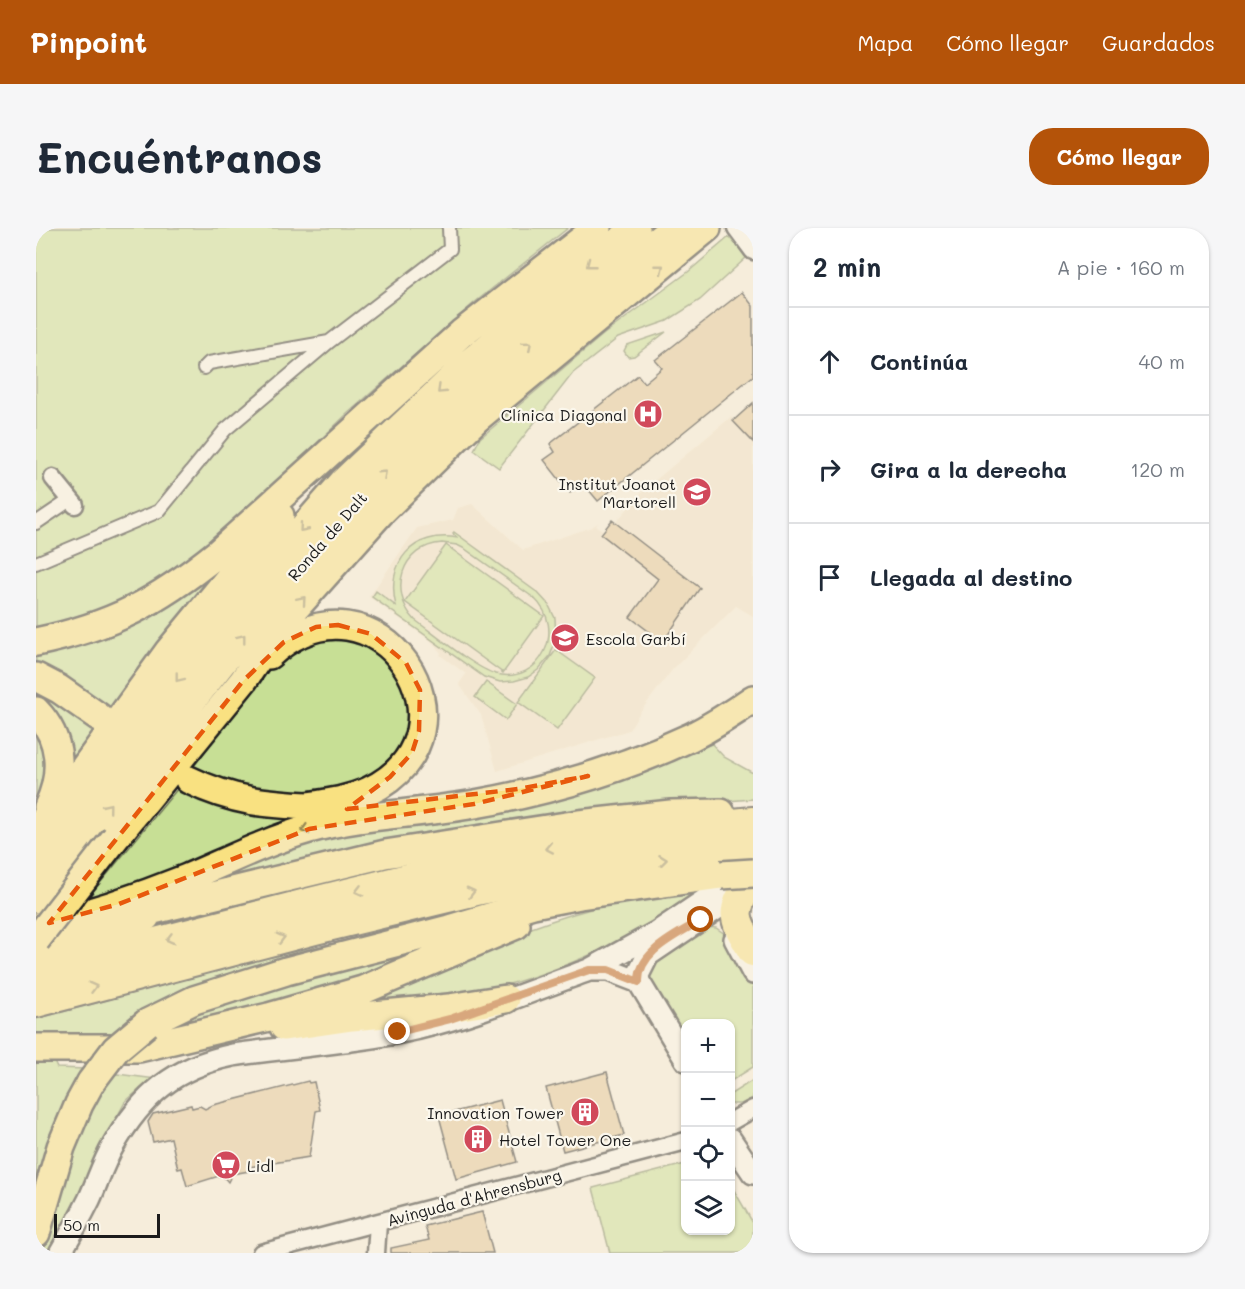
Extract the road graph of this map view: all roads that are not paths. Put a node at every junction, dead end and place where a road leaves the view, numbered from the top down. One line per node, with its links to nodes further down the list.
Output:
1 (449, 228): 8 (street)
2 (636, 228): 28 (highway, Ronda de Dalt, one-way to 28)
3 (674, 228): 32 (highway, Ronda de Dalt, one-way to 3)
4 (707, 228): 17 (highway, one-way to 4)
5 (735, 228): 7 (street)
6 (590, 232): 10 (highway)
7 (753, 251)
8 (329, 342): 9 (street); 14 (street)
9 (204, 368)
10 (347, 438): 15 (highway); 26 (highway)
11 (53, 478): 12 (street)
12 (72, 502): 13 (street)
13 (36, 523)
14 (36, 563)
15 (36, 642)
16 (36, 677): 20 (highway)
17 (243, 681): 23 (highway); 35 (highway, bridge)
18 (753, 699): 21 (highway)
19 (36, 711): 26 (highway)
20 (99, 717)
21 (588, 776): 23 (highway); 34 (highway, one-way to 34)
22 (189, 780): 23 (highway)
23 (308, 806)
24 (753, 812): 31 (highway)
25 (753, 822): 40 (highway, one-way to 40)
26 (36, 828)
27 (753, 851): 43 (highway, one-way to 27)
28 (37, 863)
29 (740, 881): 30 (highway); 33 (street); 36 (highway); 38 (street)
30 (652, 885): 44 (highway); 44 (highway)
31 (219, 896): 35 (highway); 37 (highway)
32 (36, 899)
33 (701, 920): 36 (street); 41 (street)
34 (36, 927)
35 (36, 939)
36 (743, 943): 39 (street)
37 (36, 948)
38 (589, 970): 41 (street); 42 (street)
39 (753, 973)
40 (36, 974)
41 (639, 982): 46 (street)
42 (506, 999): 44 (highway); 53 (street)
43 (36, 1002)
44 (143, 1035): 45 (highway); 52 (highway, bridge)
45 (36, 1048)
46 (681, 1052)
47 (753, 1109): 48 (street)
48 (738, 1131): 50 (street)
49 (681, 1142): 51 (street, Avinguda d'Ahrensburg)
50 (753, 1173)
51 (378, 1223): 54 (street, Avinguda d'Ahrensburg); 55 (street)
52 (36, 1233)
53 (60, 1253)
54 (261, 1253)
55 (376, 1253)

